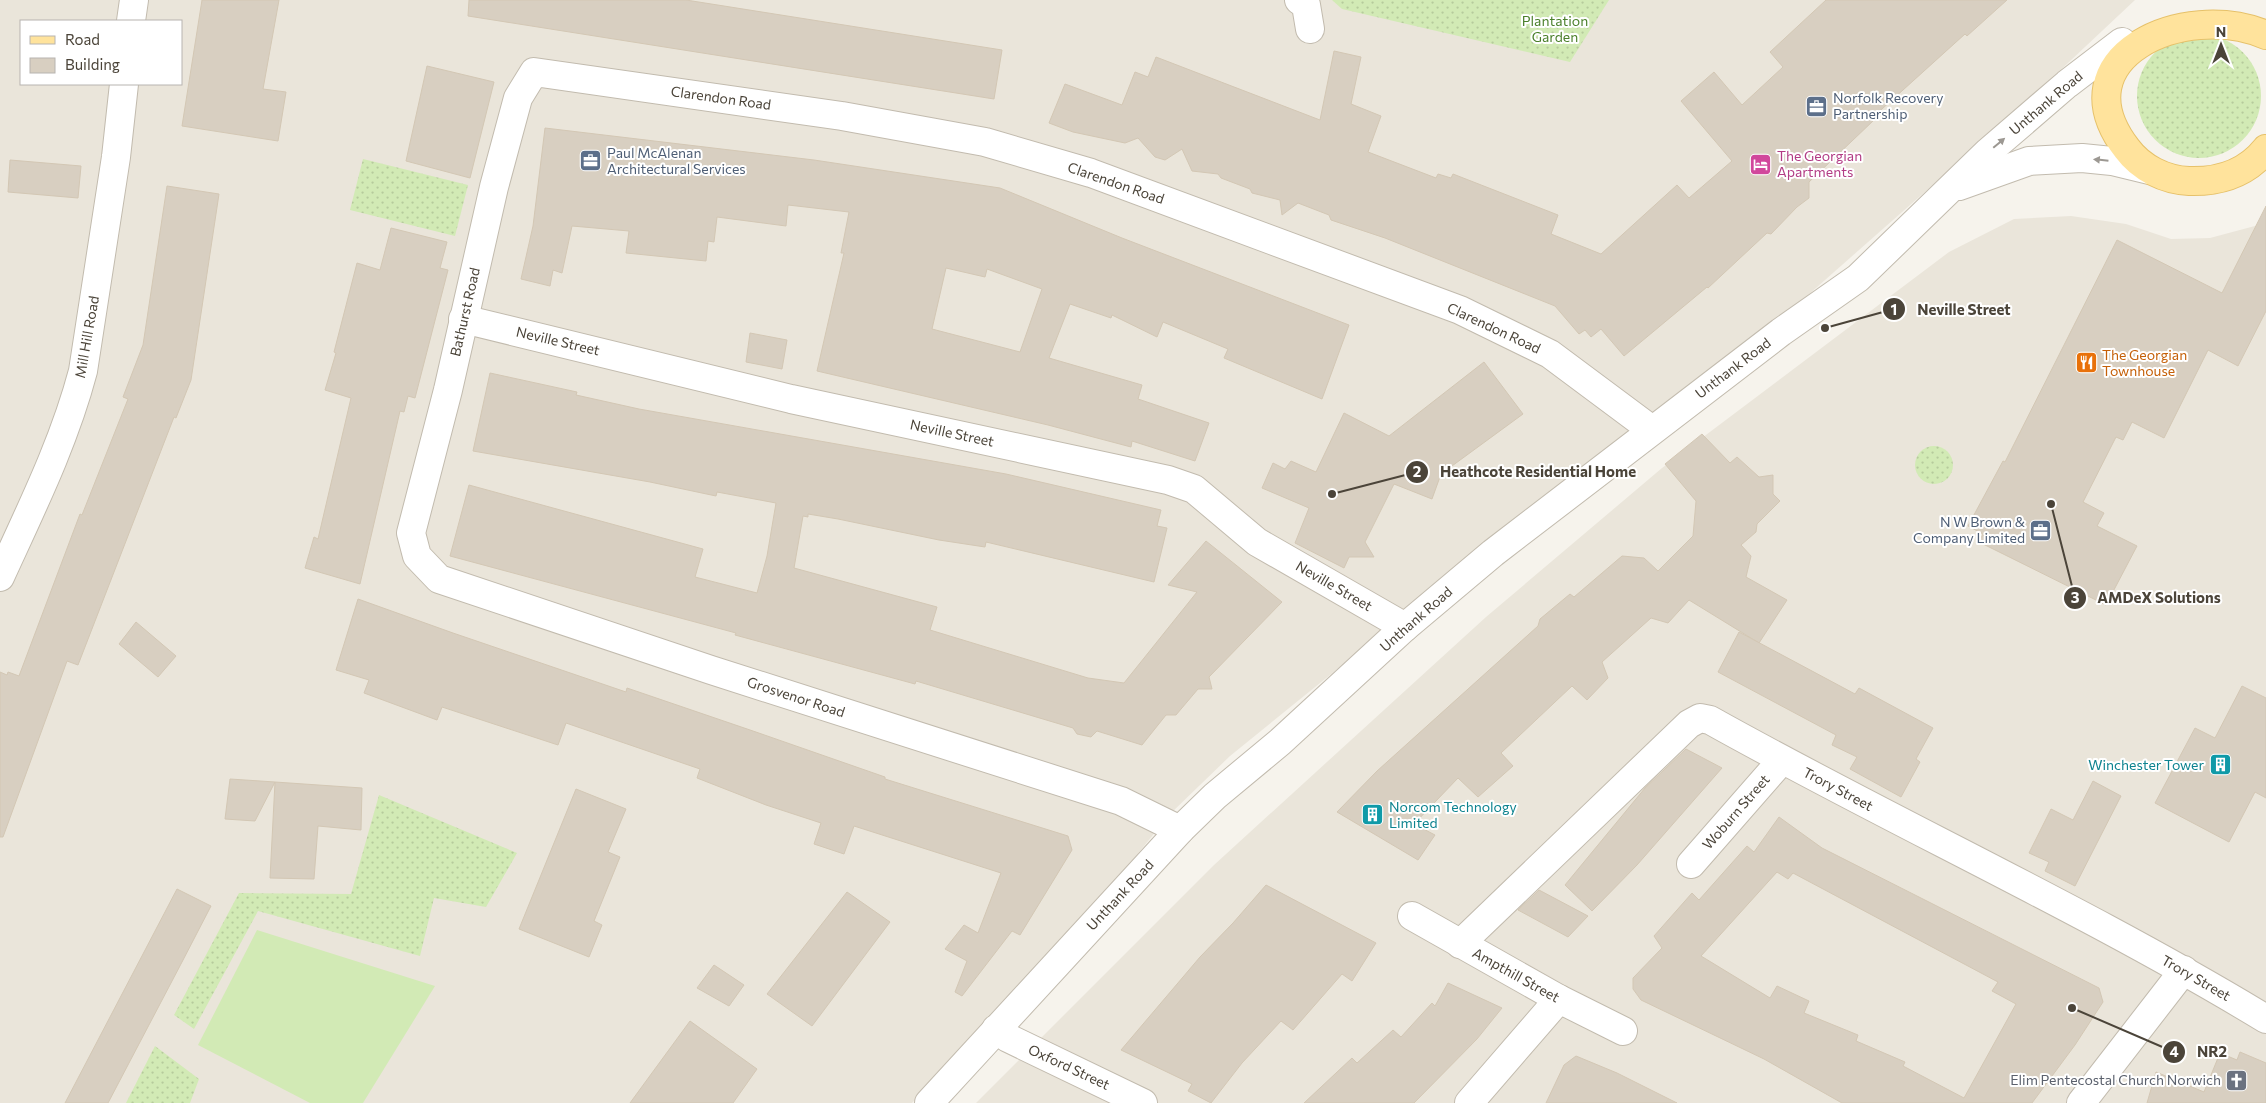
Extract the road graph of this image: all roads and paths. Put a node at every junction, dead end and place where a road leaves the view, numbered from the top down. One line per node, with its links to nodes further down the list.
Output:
1 (134, 0): 3 (street)
2 (1299, 0): 4 (street)
3 (132, 20)
4 (1310, 29)
5 (2266, 35): 6 (main road)
6 (2122, 42): 11 (main road); 12 (street, Unthank Road, one-way to 6)
7 (534, 72): 13 (street, Bathurst Road); 14 (street, Clarendon Road)
8 (124, 85): 16 (street, Mill Hill Road)
9 (2266, 149): 10 (main road)
10 (2256, 166): 11 (main road)
11 (2149, 170): 12 (street, Unthank Road, one-way to 12)
12 (1951, 189): 14 (street, Unthank Road)
13 (463, 319): 15 (street, Bathurst Road); 17 (street, Neville Street)
14 (1652, 430): 17 (street, Unthank Road)
15 (418, 556): 19 (street, Grosvenor Road)
16 (0, 577)
17 (1405, 627): 19 (street, Unthank Road)
18 (1782, 760): 20 (street, Woburn Street); 22 (street, Trory Street); 23 (street, Trory Street)
19 (1180, 830): 26 (street, Unthank Road)
20 (1691, 864)
21 (1412, 916): 22 (street, Ampthill Street)
22 (1460, 944): 24 (street, Ampthill Street)
23 (2184, 970): 25 (street, Trory Street); 31 (street)
24 (1559, 999): 27 (street, Ampthill Street); 30 (street)
25 (2266, 1019)
26 (996, 1029): 28 (street, Unthank Road); 29 (street, Oxford Street)
27 (1623, 1031)
28 (929, 1103)
29 (1143, 1103)
30 (1469, 1103)
31 (2080, 1103)

